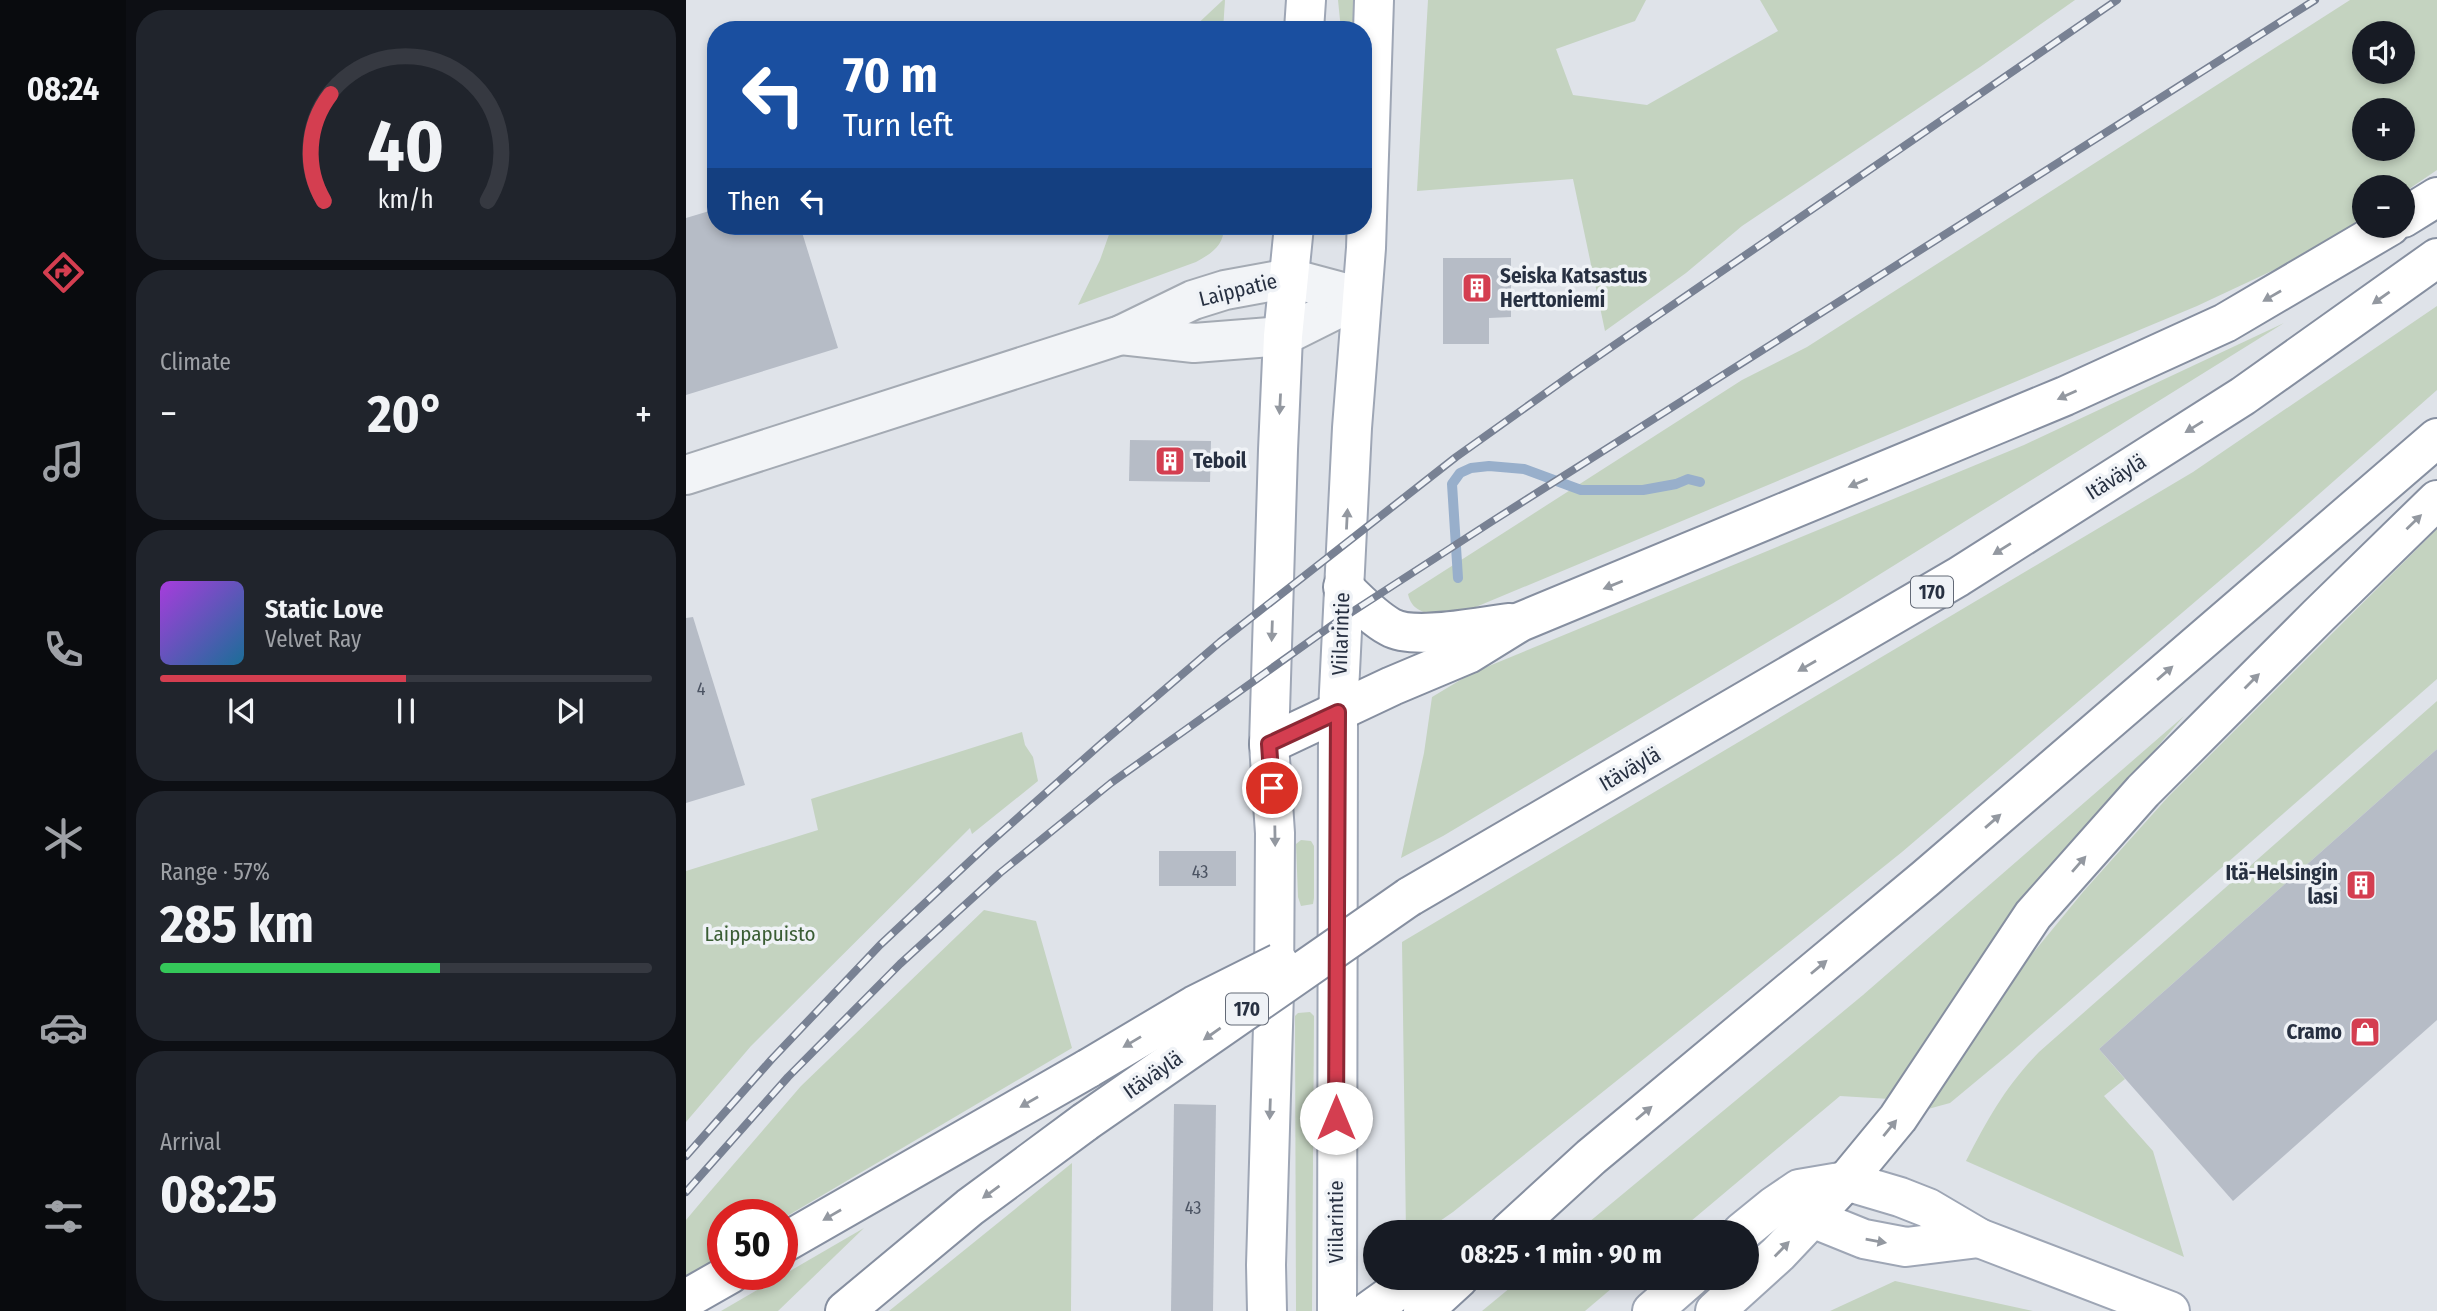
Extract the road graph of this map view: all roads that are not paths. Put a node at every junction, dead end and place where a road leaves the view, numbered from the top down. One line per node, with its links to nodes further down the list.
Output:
1 (1306, 0): 3 (main road)
2 (1374, 0): 4 (main road, Viilarintie)
3 (1305, 21)
4 (1372, 62)
5 (2437, 197): 6 (main road)
6 (2415, 211)
7 (1293, 235): 11 (main road)
8 (1366, 235): 12 (main road, Viilarintie)
9 (2370, 238): 19 (main road, one-way to 19)
10 (2437, 258): 22 (main road, Itäväylä / 170, one-way to 22)
11 (1290, 278): 12 (street, Laippatie); 13 (street, Laippatie); 14 (main road)
12 (1361, 297): 14 (street, Laippatie); 18 (main road, Viilarintie, one-way to 12)
13 (1121, 335): 14 (street, Laippatie); 16 (street, Laippatie)
14 (1283, 336): 21 (main road, one-way to 21)
15 (2437, 438): 23 (main road, one-way to 15)
16 (686, 475)
17 (2437, 500): 24 (main road, one-way to 17)
18 (1343, 587): 19 (main road); 20 (main road, Viilarintie)
19 (1520, 622): 20 (main road)
20 (1338, 712): 21 (main road); 37 (main road, Viilarintie)
21 (1269, 744): 36 (main road, one-way to 36)
22 (1409, 897): 29 (main road, one-way to 29, bridge); 35 (main road, Itäväylä / 170, one-way to 35, bridge)
23 (1591, 1157): 26 (main road); 27 (main road)
24 (1846, 1181): 25 (main road); 28 (main road); 30 (main road)
25 (1812, 1218): 30 (main road, one-way to 30); 40 (main road, one-way to 25)
26 (1499, 1220)
27 (1522, 1220)
28 (1756, 1220)
29 (798, 1235)
30 (1979, 1238): 41 (main road)
31 (707, 1287): 34 (main road)
32 (1676, 1290): 39 (main road)
33 (1415, 1291): 38 (main road)
34 (686, 1299)
35 (845, 1311)
36 (1266, 1311)
37 (1337, 1311)
38 (1369, 1311)
39 (1652, 1311)
40 (1715, 1311)
41 (2170, 1311)

